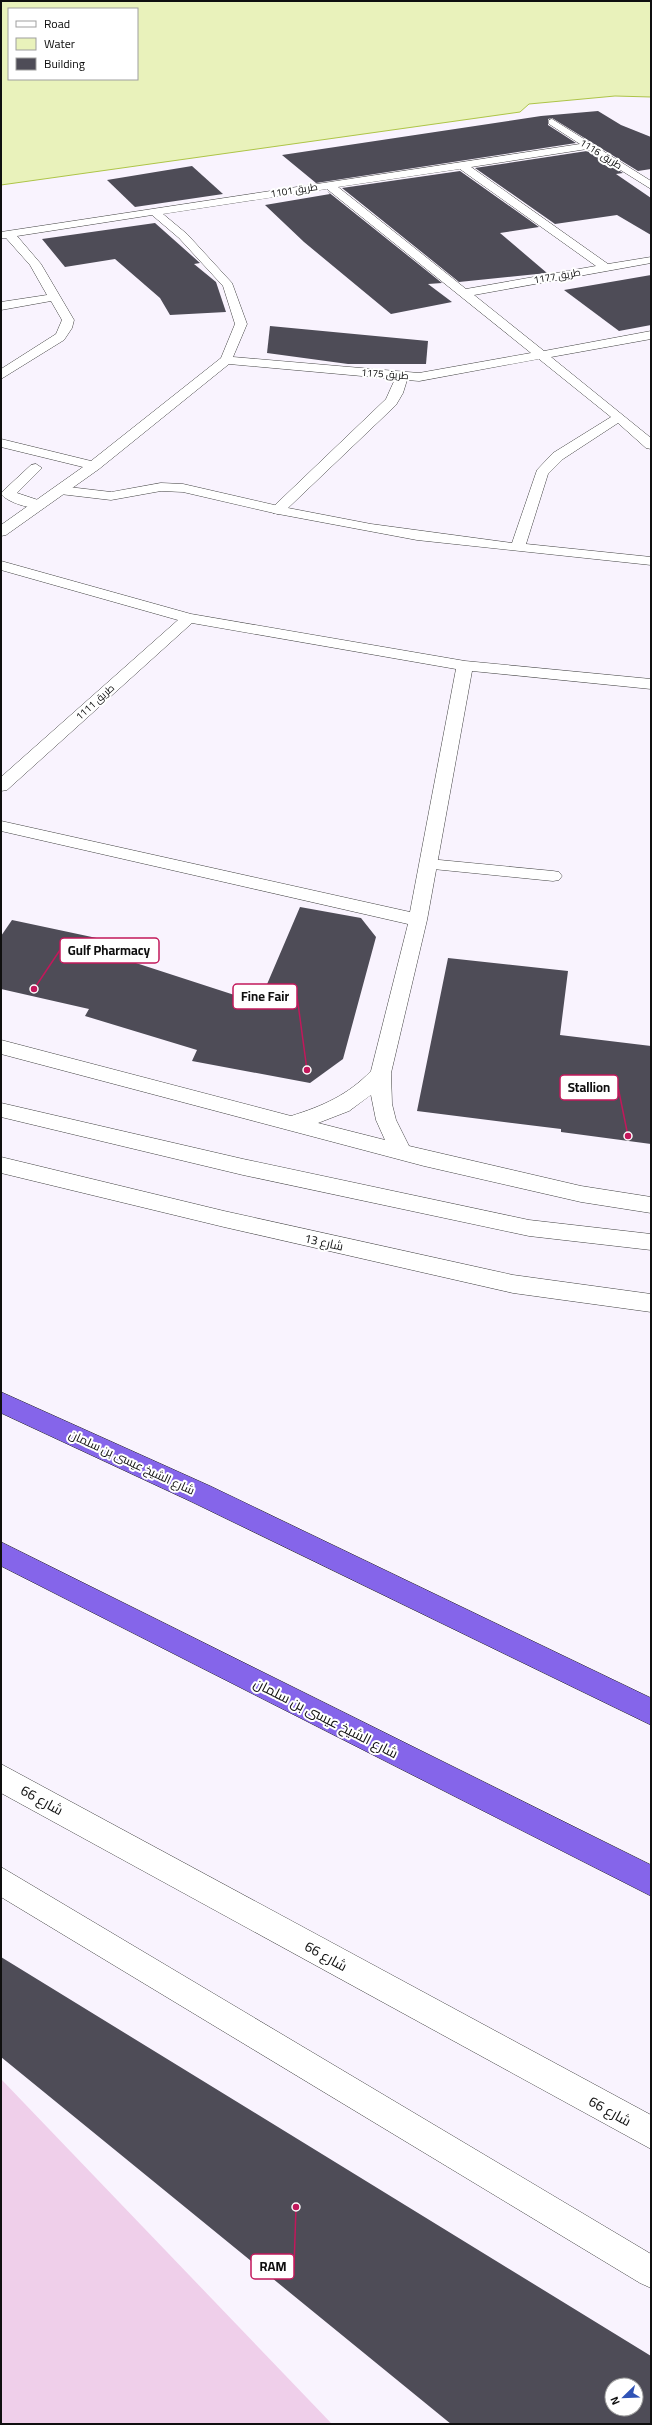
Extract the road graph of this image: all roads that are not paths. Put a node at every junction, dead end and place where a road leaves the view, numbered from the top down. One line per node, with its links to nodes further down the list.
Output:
1 (552, 122): 2 (street, طريق 1116)
2 (588, 146): 3 (street, طريق 1101); 5 (street, طريق 1116)
3 (460, 164): 4 (street, طريق 1101); 9 (street)
4 (328, 184): 6 (street, طريق 1101); 10 (street)
5 (651, 186)
6 (154, 212): 7 (street, طريق 1101); 15 (street)
7 (5, 234): 11 (street)
8 (651, 260): 9 (street, طريق 1177)
9 (606, 268): 10 (street, طريق 1177)
10 (464, 293): 14 (street)
11 (56, 297): 12 (street); 16 (street)
12 (1, 306)
13 (651, 335): 14 (street, طريق 1175)
14 (542, 355): 17 (street, طريق 1175); 18 (street)
15 (226, 360): 17 (street, طريق 1175); 21 (street)
16 (1, 375)
17 (402, 377): 25 (street)
18 (619, 417): 20 (street); 27 (street)
19 (1, 443): 21 (street)
20 (651, 445)
21 (94, 466): 23 (street)
22 (36, 468): 24 (lane)
23 (60, 490): 24 (street); 25 (lane)
24 (39, 505): 26 (street)
25 (278, 510): 27 (street)
26 (1, 532)
27 (518, 548): 28 (street)
28 (651, 561)
29 (1, 565): 30 (street)
30 (189, 618): 31 (street); 33 (street, طريق 1111)
31 (465, 666): 32 (street); 35 (street)
32 (651, 684)
33 (1, 786)
34 (1, 826): 37 (street)
35 (429, 864): 36 (lane); 37 (street)
36 (553, 876)
37 (418, 920): 39 (street)
38 (1, 1047): 41 (street)
39 (381, 1073): 41 (street); 42 (street)
40 (1, 1110): 45 (street)
41 (290, 1122): 42 (street)
42 (401, 1152): 44 (street)
43 (1, 1165): 46 (street, شارع 13)
44 (651, 1205)
45 (651, 1242)
46 (651, 1303)
47 (1, 1402): 49 (highway, شارع الشيخ عيسى بن سلمان)
48 (1, 1553): 52 (highway, شارع الشيخ عيسى بن سلمان)
49 (651, 1712)
50 (1, 1778): 53 (street, شارع 66)
51 (1, 1881): 54 (lane)
52 (651, 1881)
53 (651, 2133)
54 (651, 2272)

